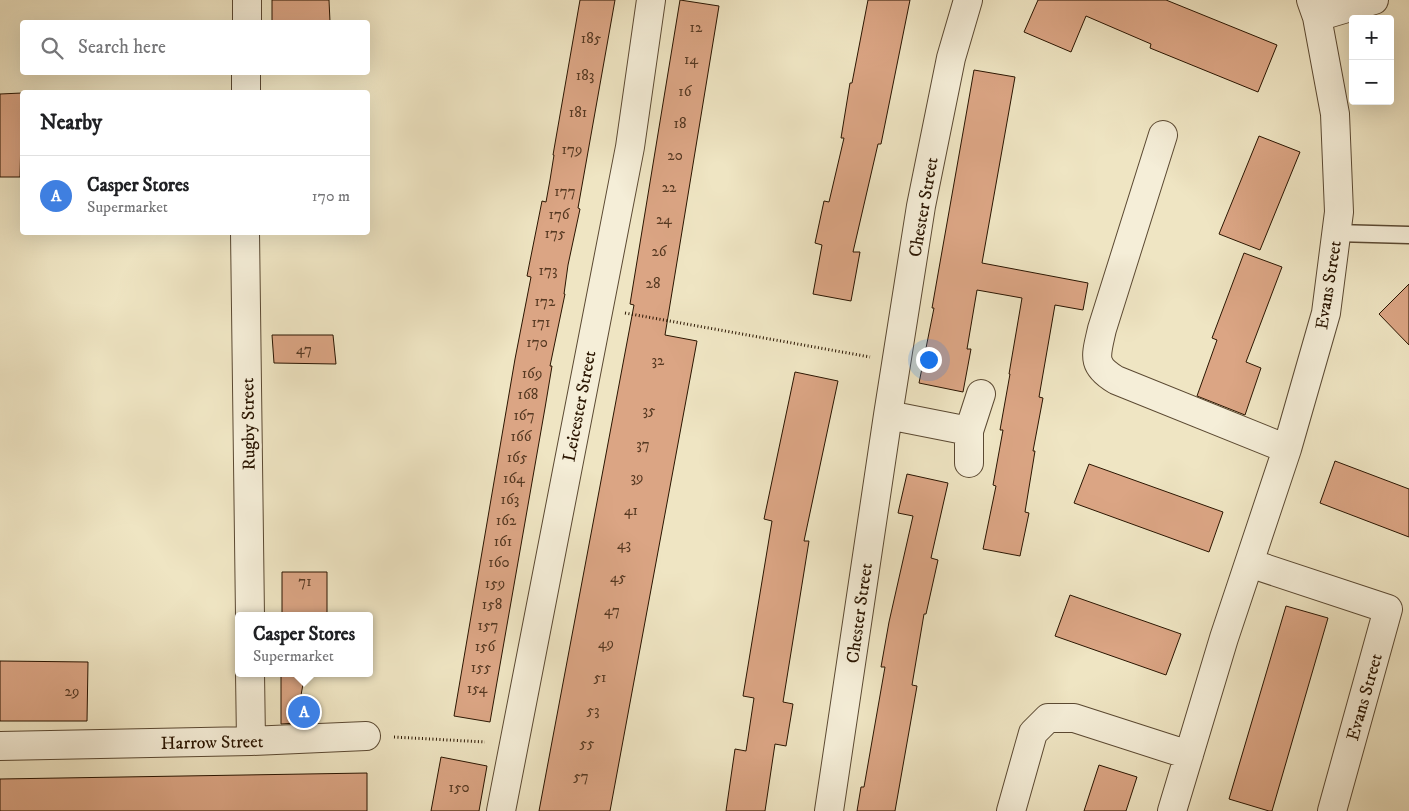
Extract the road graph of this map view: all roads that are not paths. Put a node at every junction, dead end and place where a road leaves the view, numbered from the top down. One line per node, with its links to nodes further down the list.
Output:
1 (247, 0): 6 (street)
2 (651, 0): 25 (street, Leicester Street)
3 (968, 0): 14 (street, Chester Street)
4 (1374, 0): 5 (street)
5 (1314, 8): 10 (street, Evans Street)
6 (247, 20)
7 (246, 75): 8 (street)
8 (246, 90)
9 (1163, 135): 16 (street)
10 (1336, 233): 12 (lane); 16 (street, Evans Street)
11 (245, 235): 19 (street, Rugby Street)
12 (1409, 235)
13 (981, 394): 15 (street)
14 (888, 415): 15 (street); 26 (street, Chester Street)
15 (969, 431): 17 (street)
16 (1287, 449): 18 (street, Evans Street)
17 (969, 463)
18 (1249, 563): 24 (street, Evans Street); 29 (street, Evans Street)
19 (250, 612)
20 (250, 677): 22 (street)
21 (366, 736): 22 (street, Harrow Street)
22 (251, 741): 23 (street, Harrow Street)
23 (0, 746)
24 (1189, 755): 27 (street); 28 (street, Evans Street)
25 (501, 811)
26 (830, 811)
27 (1011, 811)
28 (1172, 811)
29 (1332, 811)

